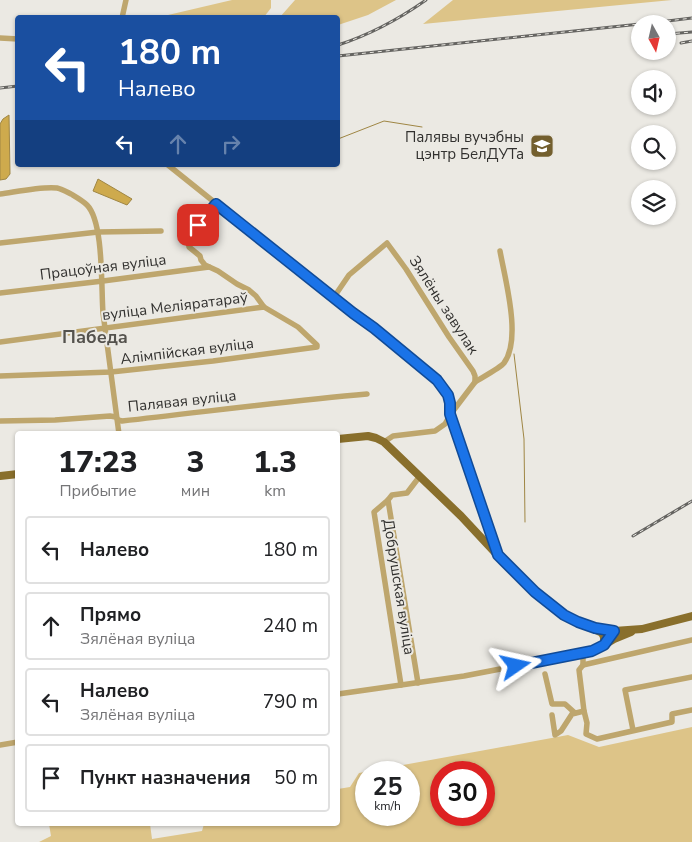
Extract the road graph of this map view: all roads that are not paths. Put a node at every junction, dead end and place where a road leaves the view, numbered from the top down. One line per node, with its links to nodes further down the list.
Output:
1 (126, 0): 2 (street)
2 (123, 15)
3 (0, 38): 4 (street)
4 (15, 39)
5 (170, 167): 7 (street)
6 (0, 194): 9 (street)
7 (216, 204): 12 (street); 15 (street)
8 (161, 231): 9 (street)
9 (98, 232): 10 (street); 13 (street)
10 (0, 243)
11 (500, 251): 21 (street)
12 (209, 267): 13 (street, Працоўная вуліца); 16 (street)
13 (103, 281): 14 (street, Працоўная вуліца); 17 (street)
14 (0, 293)
15 (334, 297): 21 (street, Зялёны завулак); 23 (street)
16 (264, 307): 17 (street, вуліца Меліяратараў); 19 (street, Алімпійская вуліца)
17 (105, 328): 18 (street, вуліца Меліяратараў); 19 (street)
18 (0, 342)
19 (111, 372): 20 (street, Алімпійская вуліца); 24 (street)
20 (0, 376)
21 (475, 382): 23 (street)
22 (367, 394): 24 (street, Палявая вуліца)
23 (450, 414): 28 (street); 33 (street)
24 (118, 420): 25 (street, Палявая вуліца); 26 (street)
25 (0, 421)
26 (119, 431)
27 (340, 439): 28 (main road)
28 (384, 442): 31 (main road)
29 (15, 474): 30 (main road)
30 (0, 476)
31 (420, 476): 32 (street); 33 (main road)
32 (388, 500): 44 (street); 45 (street, Добрушская вуліца)
33 (498, 555): 35 (main road)
34 (692, 616): 36 (main road)
35 (595, 628): 37 (main road); 39 (main road)
36 (642, 629): 37 (main road); 39 (main road)
37 (614, 631): 39 (street)
38 (692, 640): 41 (street)
39 (604, 645): 40 (street)
40 (583, 653): 41 (street); 44 (street)
41 (583, 665): 48 (street)
42 (546, 674): 49 (street)
43 (692, 676): 51 (street)
44 (418, 683): 45 (street)
45 (401, 685): 46 (street)
46 (340, 694)
47 (692, 710): 51 (street)
48 (584, 711): 49 (street); 51 (street)
49 (576, 713): 50 (street)
50 (552, 715)
51 (633, 730)
52 (15, 742): 53 (street)
53 (0, 745)

